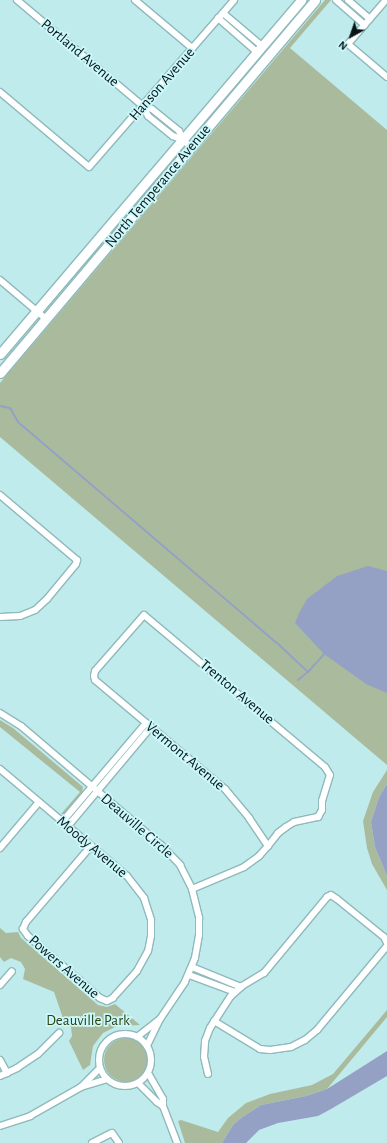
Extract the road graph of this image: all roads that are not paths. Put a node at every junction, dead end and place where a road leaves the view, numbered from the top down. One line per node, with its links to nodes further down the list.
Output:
1 (17, 0): 17 (street, Portland Avenue)
2 (135, 0): 13 (street)
3 (234, 0): 9 (street, Hanson Avenue)
4 (301, 0): 14 (main road, North Temperance Avenue)
5 (316, 0): 19 (main road, North Temperance Avenue)
6 (336, 0): 12 (street)
7 (348, 0): 11 (street)
8 (386, 0): 11 (street)
9 (223, 13): 10 (street, Hanson Avenue); 14 (street)
10 (218, 18): 13 (street, Hanson Avenue); 14 (street)
11 (370, 19): 12 (street)
12 (365, 25): 15 (street)
13 (192, 48): 17 (street, Hanson Avenue)
14 (260, 49): 18 (main road, North Temperance Avenue)
15 (387, 77)
16 (0, 92): 17 (street, Hanson Avenue)
17 (143, 106): 18 (street, Portland Avenue)
18 (183, 140): 19 (street, Portland Avenue); 21 (main road, North Temperance Avenue)
19 (191, 147): 22 (main road, North Temperance Avenue)
20 (0, 280): 21 (street)
21 (37, 311): 22 (street); 23 (main road, North Temperance Avenue)
22 (46, 319): 24 (main road, North Temperance Avenue)
23 (0, 354)
24 (0, 373)
25 (0, 494): 27 (street)
26 (144, 615): 29 (street, Vermont Avenue); 38 (street, Trenton Avenue)
27 (0, 616)
28 (0, 713): 32 (street, Deauville Circle)
29 (146, 723): 30 (street, Vermont Avenue); 32 (street)
30 (151, 727): 33 (street); 38 (street, Vermont Avenue)
31 (0, 769): 34 (street, Moody Avenue)
32 (92, 787): 33 (street, Deauville Circle); 35 (street)
33 (97, 792): 36 (street); 40 (street, Deauville Circle)
34 (39, 802): 35 (street, Moody Avenue); 39 (street)
35 (62, 822): 36 (street, Moody Avenue)
36 (68, 826): 37 (street, Moody Avenue)
37 (91, 846): 49 (street, Moody Avenue); 49 (street, Powers Avenue)
38 (268, 846): 40 (street)
39 (0, 848)
40 (192, 889): 43 (street, Deauville Circle)
41 (387, 943): 47 (street)
42 (387, 946): 51 (street)
43 (192, 967): 45 (street, Deauville Circle); 47 (street)
44 (12, 971): 46 (street)
45 (189, 975): 48 (street); 50 (street, Deauville Circle)
46 (0, 985)
47 (241, 987): 48 (street)
48 (235, 992): 51 (street)
49 (107, 1001)
50 (160, 1019): 53 (street, Deauville Circle); 54 (street, Deauville Circle)
51 (214, 1021): 59 (street)
52 (59, 1034): 58 (street)
53 (136, 1037): 54 (street); 56 (street)
54 (147, 1046): 57 (street)
55 (0, 1060): 58 (street)
56 (100, 1068): 61 (street); 63 (street)
57 (148, 1072): 62 (street); 64 (street)
58 (7, 1073): 60 (street)
59 (208, 1074)
60 (0, 1076)
61 (107, 1079): 62 (street); 63 (street)
62 (138, 1083): 64 (street)
63 (81, 1087): 65 (street)
64 (163, 1106): 68 (street)
65 (0, 1126)
66 (92, 1143): 67 (street)
67 (119, 1143)
68 (177, 1143)

